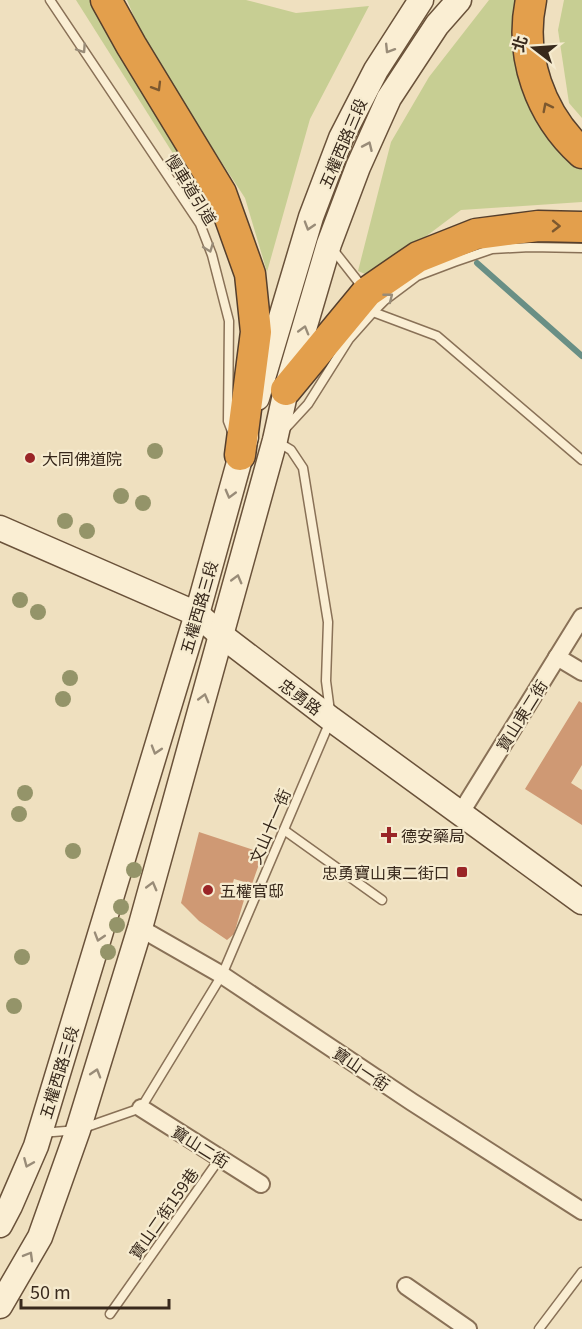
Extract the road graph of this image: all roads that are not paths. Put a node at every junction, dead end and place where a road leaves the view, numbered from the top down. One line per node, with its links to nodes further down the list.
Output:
1 (50, 0): 13 (lane, 慢車道引道, one-way to 13)
2 (106, 0): 13 (highway, one-way to 13)
3 (421, 0): 13 (main road, 五權西路三段, one-way to 13)
4 (459, 0): 8 (main road, 五權西路三段, one-way to 4)
5 (531, 0): 6 (highway, one-way to 5)
6 (582, 153)
7 (582, 227): 10 (highway, one-way to 7)
8 (329, 244): 10 (lane); 11 (main road, 五權西路三段, one-way to 8)
9 (582, 248): 10 (lane, one-way to 9)
10 (370, 302): 11 (highway); 12 (lane); 14 (lane)
11 (286, 390): 12 (main road, 五權西路三段)
12 (275, 440): 18 (main road, 五權西路三段, one-way to 12); 21 (lane)
13 (240, 455): 16 (main road, 五權西路三段, one-way to 16)
14 (582, 459)
15 (0, 528): 16 (main road, 忠勇路)
16 (197, 614): 18 (main road, 忠勇路); 30 (main road, 五權西路三段, one-way to 30)
17 (582, 617): 19 (street, 寶山東二街)
18 (221, 635): 21 (main road, 忠勇路); 26 (main road, 五權西路三段, one-way to 18)
19 (557, 657): 20 (street); 22 (street, 寶山東二街)
20 (582, 672)
21 (331, 719): 22 (main road, 忠勇路); 23 (lane, 文山十一街)
22 (460, 814): 25 (main road, 忠勇路)
23 (284, 830): 24 (lane); 27 (lane, 文山十一街)
24 (382, 900)
25 (582, 902)
26 (140, 928): 27 (street, 寶山一街); 29 (main road, 五權西路三段, one-way to 26)
27 (222, 975): 28 (lane, 文山十一街); 33 (street, 寶山一街)
28 (141, 1108): 29 (lane); 31 (street, 寶山二街)
29 (78, 1130): 30 (lane); 37 (main road, 五權西路三段, one-way to 29)
30 (39, 1133): 34 (main road, 五權西路三段, one-way to 34)
31 (220, 1158): 32 (street, 寶山二街); 38 (lane, 寶山二街159巷)
32 (261, 1184)
33 (582, 1211)
34 (0, 1225)
35 (582, 1272): 40 (lane)
36 (406, 1286): 39 (street)
37 (0, 1306)
38 (110, 1314)
39 (468, 1329)
40 (539, 1329)

